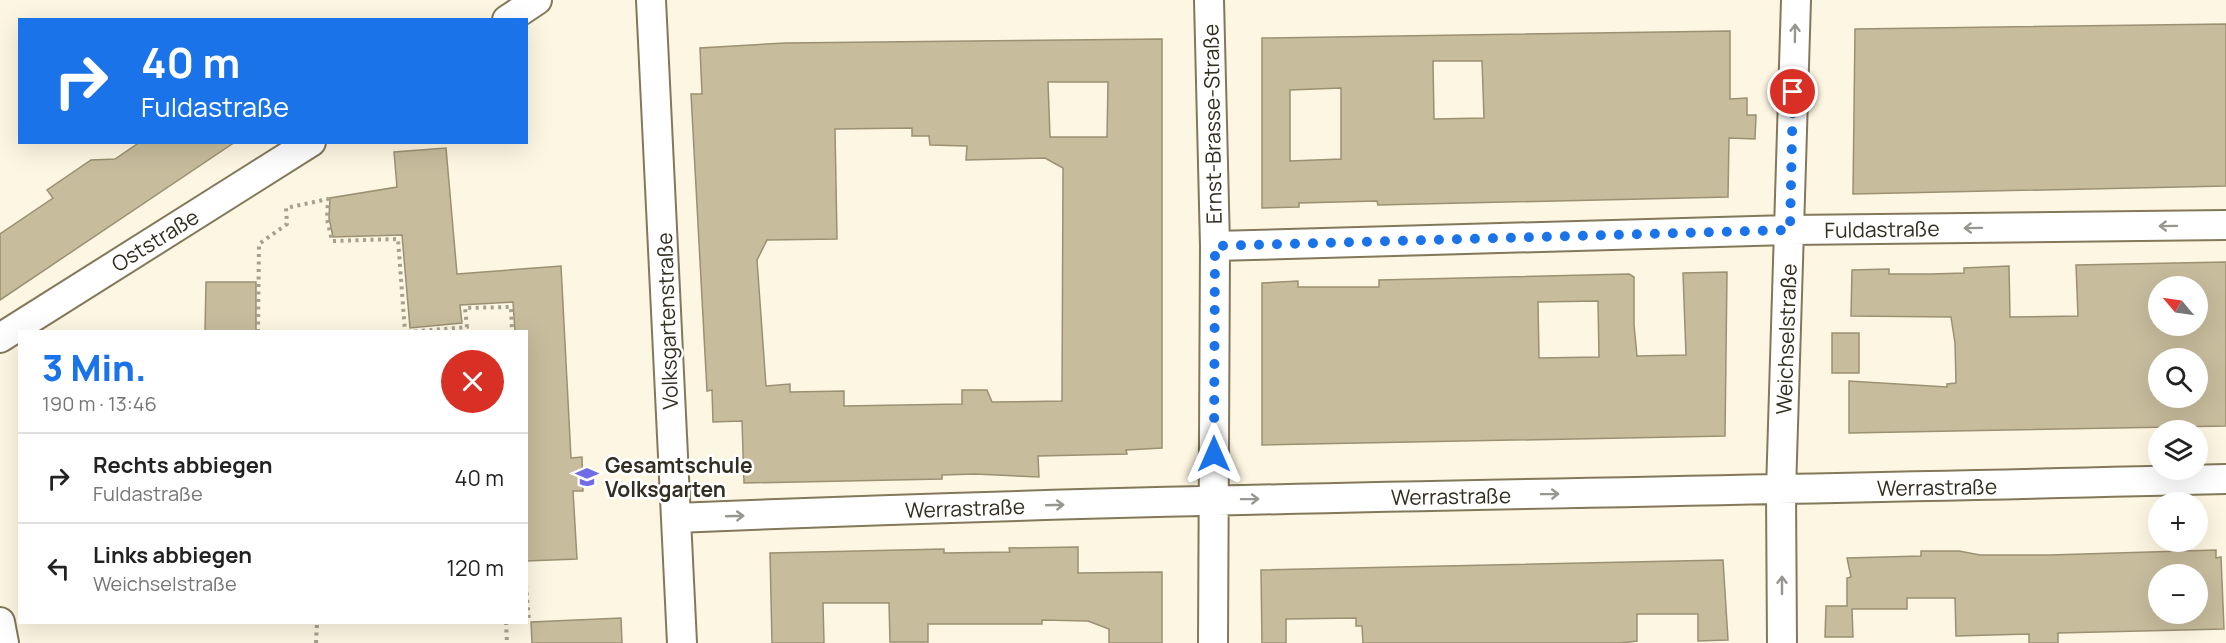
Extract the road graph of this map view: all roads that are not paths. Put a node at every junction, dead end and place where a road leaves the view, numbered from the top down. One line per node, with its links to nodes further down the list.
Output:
1 (537, 0): 5 (street)
2 (651, 0): 14 (street, Volksgartenstraße)
3 (1209, 0): 9 (street, Ernst-Brasse-Straße)
4 (1796, 0): 8 (street, Weichselstraße, one-way to 4)
5 (510, 18)
6 (308, 144): 10 (street, Oststraße)
7 (2226, 225): 8 (street, Fuldastraße, one-way to 8)
8 (1790, 230): 9 (street, Fuldastraße); 12 (street, Weichselstraße)
9 (1215, 246): 13 (street, Ernst-Brasse-Straße)
10 (0, 338)
11 (2226, 480): 12 (street, Werrastraße)
12 (1782, 491): 13 (street, Werrastraße, one-way to 12); 19 (street, Weichselstraße, one-way to 12)
13 (1214, 500): 14 (street, Werrastraße, one-way to 13); 18 (street, Ernst-Brasse-Straße)
14 (676, 518): 17 (street, Volksgartenstraße)
15 (0, 622): 16 (street)
16 (4, 643)
17 (682, 643)
18 (1213, 643)
19 (1782, 643)

